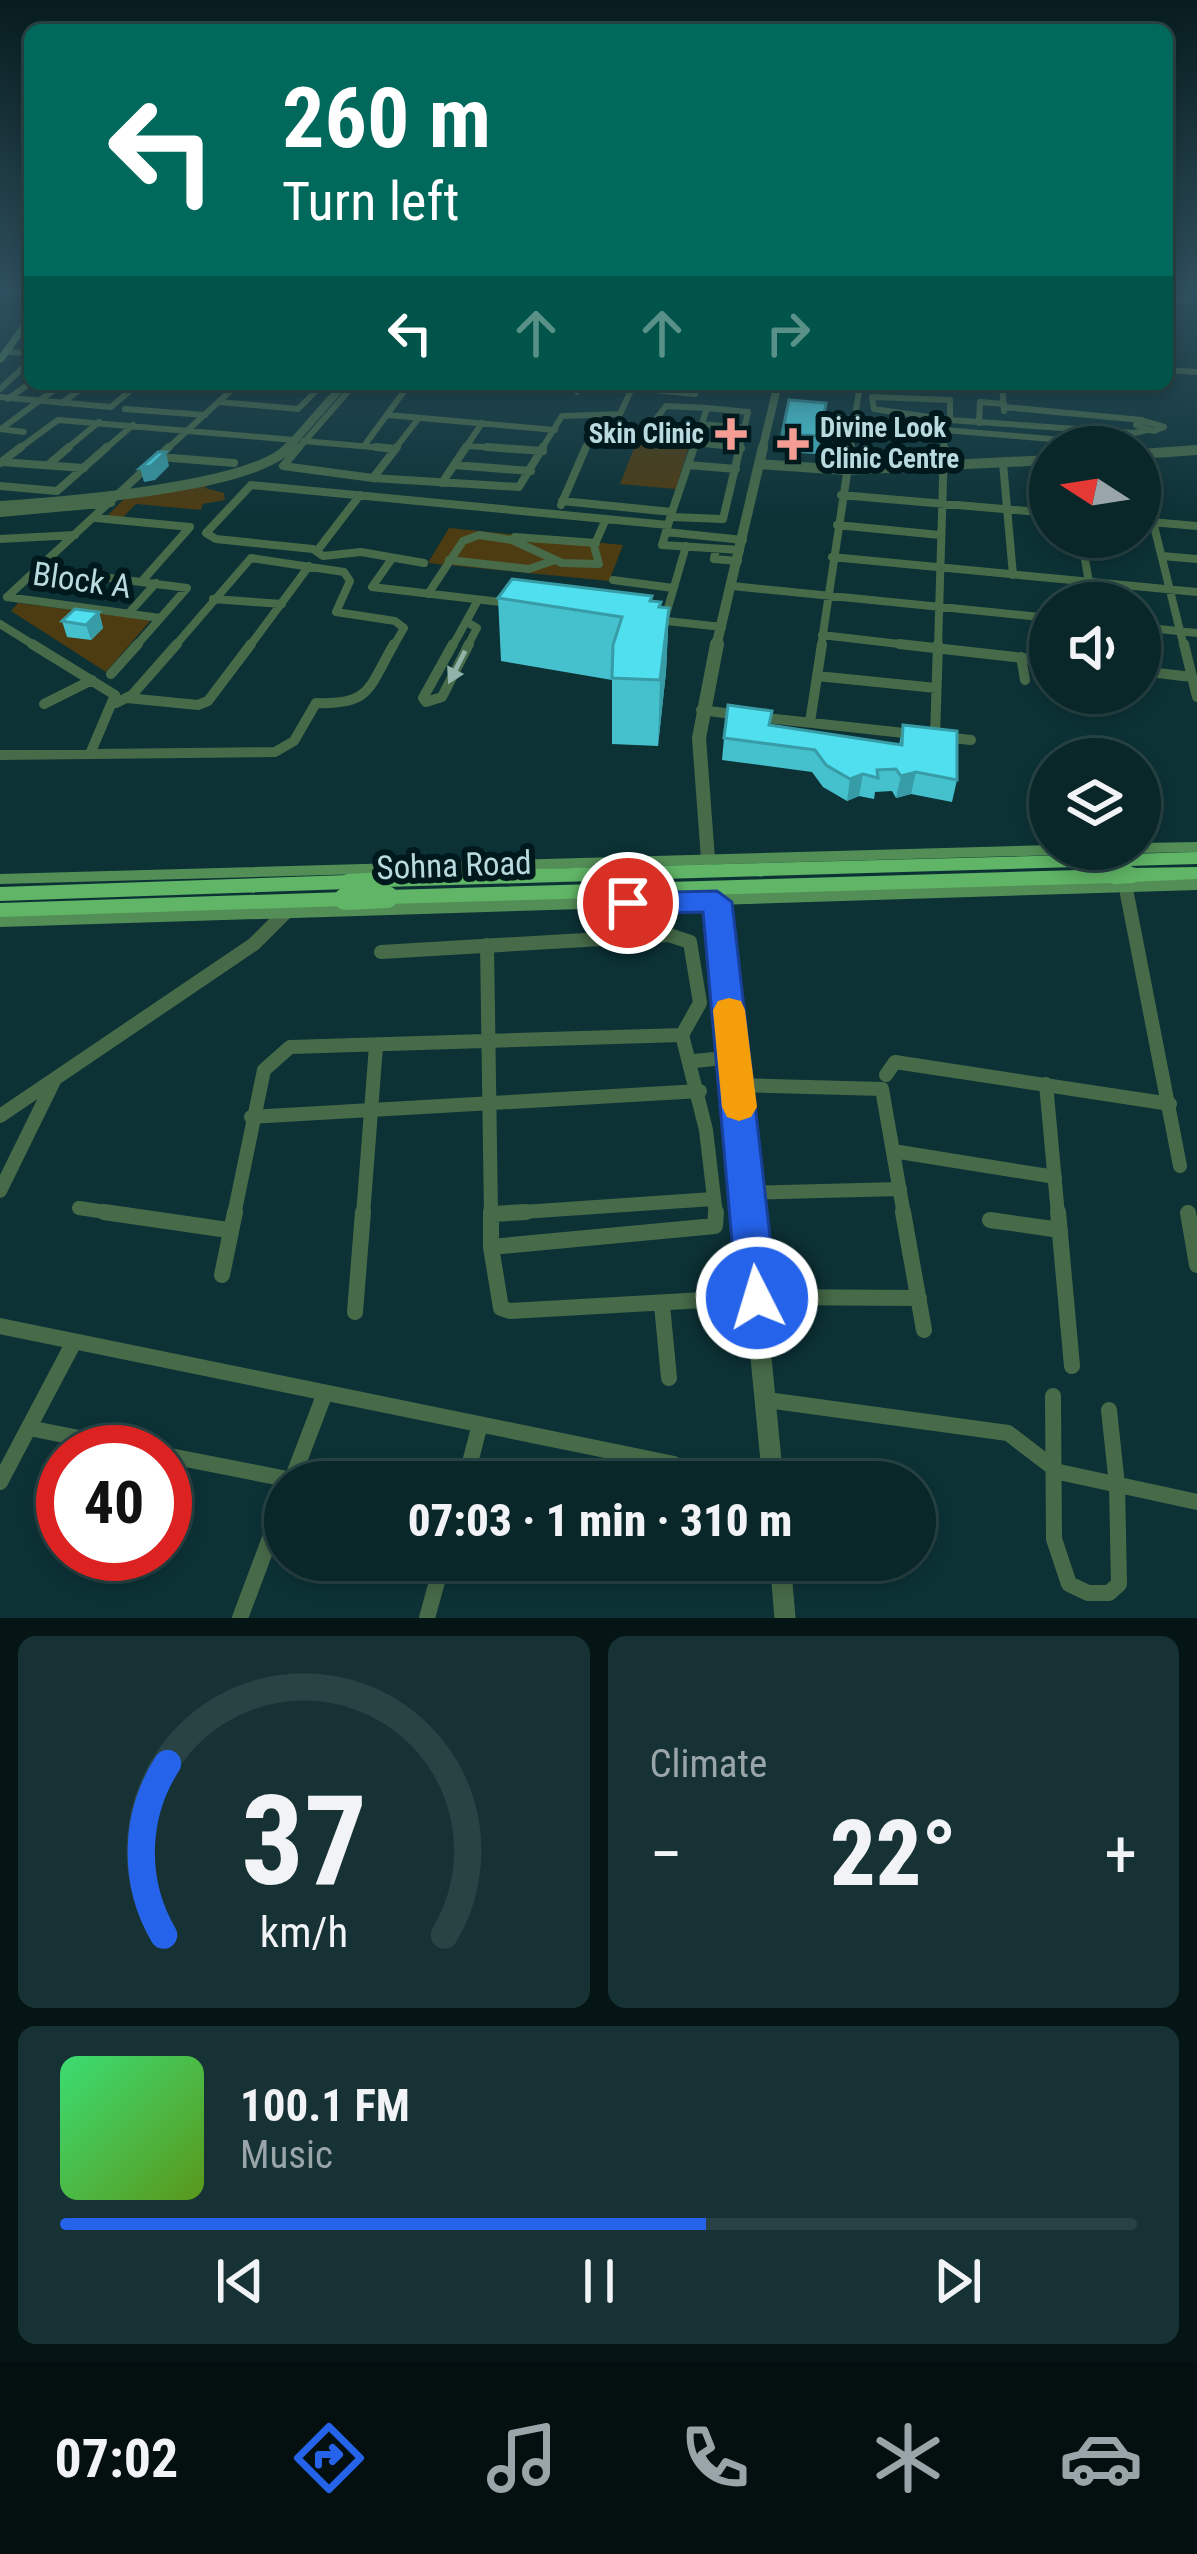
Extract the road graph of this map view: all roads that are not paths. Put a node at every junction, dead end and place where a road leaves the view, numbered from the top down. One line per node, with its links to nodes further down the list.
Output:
1 (21, 370): 14 (street)
2 (53, 390): 15 (street)
3 (78, 390): 17 (street)
4 (132, 390): 17 (street)
5 (234, 390): 16 (street)
6 (297, 390): 16 (street)
7 (335, 390): 42 (street)
8 (349, 390): 42 (street)
9 (405, 390): 21 (street)
10 (631, 390): 38 (street)
11 (777, 390): 60 (street)
12 (859, 390): 63 (street)
13 (1002, 390): 18 (street)
14 (2, 397): 15 (street)
15 (39, 400): 17 (street); 36 (street)
16 (219, 402): 22 (street, Block A)
17 (62, 403)
18 (1004, 405): 24 (street); 27 (street); 29 (street)
19 (707, 408): 28 (street); 34 (street); 73 (street)
20 (124, 409): 22 (street)
21 (388, 415): 23 (street); 44 (street)
22 (205, 416): 37 (street, Block A)
23 (419, 418): 26 (street); 46 (street)
24 (1142, 420): 33 (street); 35 (street)
25 (100, 422): 30 (street); 55 (street); 62 (street)
26 (482, 423): 38 (street); 45 (street)
27 (979, 423): 29 (street); 31 (street)
28 (702, 424): 34 (street); 43 (street)
29 (1004, 424): 32 (street)
30 (133, 425): 37 (street); 64 (street)
31 (947, 425): 31 (street); 40 (street); 57 (street)
32 (1054, 426)
33 (1142, 426)
34 (746, 428): 47 (street)
35 (1161, 428)
36 (1, 429): 39 (street)
37 (188, 430): 42 (street); 52 (street, Block A)
38 (555, 430): 51 (street)
39 (24, 432)
40 (1029, 435)
41 (1161, 438): 49 (street)
42 (293, 440): 44 (street); 67 (street); 72 (street)
43 (695, 443): 47 (street); 59 (street)
44 (364, 446): 46 (street)
45 (467, 446): 51 (street); 61 (street)
46 (395, 448): 67 (street)
47 (740, 448): 65 (street)
48 (1197, 448): 49 (street)
49 (1173, 449): 50 (street)
50 (1161, 450)
51 (543, 451): 66 (street)
52 (160, 457): 56 (street); 72 (street, Block A)
53 (1029, 458): 57 (street)
54 (1029, 460): 58 (street)
55 (1, 462): 62 (street)
56 (234, 463)
57 (942, 463): 58 (street); 63 (street); 74 (street)
58 (1003, 463): 76 (street)
59 (688, 464): 65 (street); 81 (street)
60 (760, 464): 63 (street); 92 (street)
61 (454, 465): 66 (street); 68 (street)
62 (48, 466): 64 (street)
63 (845, 468): 71 (street)
64 (84, 469): 69 (street)
65 (736, 469): 81 (street)
66 (531, 471): 68 (street)
67 (373, 478): 68 (street)
68 (442, 484)
69 (0, 486)
70 (360, 495): 78 (street); 94 (street); 94 (street)
71 (841, 495): 74 (street); 83 (street)
72 (116, 498): 75 (street); 79 (street, Block A)
73 (562, 501): 78 (street); 81 (street)
74 (940, 503): 76 (street); 86 (street)
75 (0, 506)
76 (1005, 509): 77 (street); 107 (street)
77 (1029, 511)
78 (557, 514): 80 (street)
79 (96, 518): 85 (street, Block A); 109 (street, Block A)
80 (606, 518): 81 (street); 90 (street)
81 (669, 521): 91 (street); 92 (street)
82 (1161, 523): 84 (street)
83 (837, 526): 86 (street); 97 (street)
84 (1197, 526)
85 (76, 535): 87 (street, Block A); 106 (street, Block A)
86 (940, 535): 105 (street)
87 (16, 538): 88 (street, Block A); 93 (street, Block A)
88 (0, 539)
89 (506, 539): 90 (street); 101 (street); 102 (street)
90 (596, 543): 102 (street)
91 (686, 546): 92 (street); 114 (street)
92 (740, 550): 113 (street)
93 (0, 551)
94 (317, 551): 100 (street)
95 (1161, 552): 96 (street)
96 (1162, 556): 99 (street); 117 (street)
97 (832, 557): 105 (street); 120 (street)
98 (1085, 558): 110 (street)
99 (1197, 559)
100 (392, 560): 103 (street); 119 (street)
101 (449, 560): 102 (street); 119 (street)
102 (552, 561)
103 (424, 563)
104 (309, 566): 121 (street); 123 (street); 157 (street)
105 (939, 567): 107 (street); 125 (street)
106 (40, 569): 109 (street, Block A); 116 (street, Block A)
107 (1013, 574): 110 (street)
108 (613, 580): 114 (street)
109 (142, 581): 111 (street, Block A)
110 (1089, 582)
111 (156, 583): 126 (street); 128 (street, Block A)
112 (0, 584): 116 (street, Block A)
113 (732, 586): 120 (street); 133 (street)
114 (674, 588): 130 (street)
115 (1161, 589): 117 (street)
116 (15, 590): 126 (street, Block A)
117 (1170, 590): 118 (street); 135 (street)
118 (1197, 592)
119 (428, 594): 122 (street)
120 (827, 596): 125 (street); 138 (street)
121 (213, 598): 123 (street); 151 (street)
122 (478, 600): 124 (street); 131 (street)
123 (282, 604): 151 (street)
124 (521, 604)
125 (938, 607): 127 (street); 140 (street)
126 (128, 614): 128 (street, Block A)
127 (1029, 616)
128 (160, 618): 144 (street, Block A)
129 (644, 619): 130 (street)
130 (664, 621): 133 (street)
131 (466, 622): 131 (street, one-way to 131)
132 (0, 624): 136 (street)
133 (722, 627): 153 (street)
134 (1161, 629): 135 (street)
135 (1180, 631): 137 (street); 146 (street)
136 (14, 632): 139 (street); 147 (street)
137 (1197, 633)
138 (822, 635): 140 (street); 145 (street)
139 (0, 638)
140 (937, 648): 141 (street); 149 (street)
141 (1021, 657): 142 (street); 148 (street)
142 (1029, 658)
143 (1161, 673): 146 (street)
144 (111, 674)
145 (817, 676): 149 (street); 154 (street)
146 (1192, 677): 150 (street)
147 (92, 680): 151 (street); 152 (street)
148 (1025, 680)
149 (936, 688): 155 (street)
150 (1197, 697)
151 (121, 701): 157 (street)
152 (44, 704)
153 (701, 710): 154 (street); 162 (street)
154 (810, 722): 155 (street)
155 (934, 736): 156 (street)
156 (971, 740)
157 (90, 754): 158 (street)
158 (0, 755)
159 (1197, 847): 160 (main road)
160 (1161, 854)
161 (1197, 858): 163 (highway, Sohna Road)
162 (708, 860): 164 (main road); 173 (main road)
163 (1161, 860)
164 (1029, 862)
165 (1029, 866): 173 (highway, Sohna Road)
166 (1161, 868): 170 (highway, Sohna Road)
167 (1048, 870): 176 (main road)
168 (1121, 870): 192 (street)
169 (1146, 870): 172 (main road)
170 (1197, 873)
171 (0, 879): 174 (main road)
172 (1197, 884)
173 (383, 889): 174 (highway, Sohna Road, bridge); 174 (main road); 176 (main road)
174 (351, 890): 175 (highway, Sohna Road); 177 (highway, Sohna Road); 178 (main road)
175 (0, 894)
176 (717, 902): 185 (street)
177 (0, 910)
178 (286, 912): 179 (main road); 188 (street)
179 (0, 921)
180 (487, 945): 181 (street); 182 (street); 183 (street)
181 (381, 952)
182 (682, 1034): 183 (street); 186 (street)
183 (492, 1041): 184 (street); 193 (street)
184 (376, 1046): 194 (street); 196 (street)
185 (735, 1057): 186 (street); 189 (street)
186 (694, 1061): 191 (street)
187 (886, 1075): 190 (street)
188 (54, 1080): 195 (street); 201 (street)
189 (737, 1084): 197 (street); 202 (street)
190 (1046, 1084): 192 (street); 199 (street)
191 (700, 1091): 193 (street); 203 (street)
192 (1170, 1104): 198 (street)
193 (492, 1105): 194 (street); 206 (street)
194 (371, 1110): 196 (street); 216 (street)
195 (0, 1116)
196 (251, 1117): 208 (street)
197 (893, 1151): 199 (street); 200 (street)
198 (1180, 1166)
199 (1055, 1177): 209 (street)
200 (900, 1189): 202 (street); 214 (street)
201 (0, 1191)
202 (747, 1193): 213 (street)
203 (713, 1199): 206 (street); 210 (street)
204 (79, 1208): 208 (street)
205 (1188, 1213): 211 (street)
206 (493, 1214): 210 (street)
207 (990, 1220): 209 (street)
208 (228, 1230): 212 (street)
209 (1060, 1230): 220 (street)
210 (491, 1246): 215 (street)
211 (1197, 1265)
212 (222, 1276)
213 (757, 1298): 214 (street); 215 (street); 224 (street)
214 (919, 1298): 218 (street)
215 (662, 1305): 221 (street)
216 (355, 1312)
217 (0, 1326): 219 (street)
218 (924, 1330)
219 (74, 1342): 222 (street); 226 (street)
220 (1072, 1366)
221 (670, 1378)
222 (325, 1393): 227 (street); 230 (street)
223 (1053, 1396): 234 (street)
224 (767, 1400): 233 (street); 234 (street)
225 (1108, 1410): 237 (street)
226 (28, 1428): 228 (street); 236 (street)
227 (479, 1428): 231 (street); 232 (street)
228 (36, 1430)
229 (192, 1461): 235 (street)
230 (299, 1461)
231 (470, 1461)
232 (658, 1461)
233 (771, 1461)
234 (1050, 1468): 237 (street); 237 (street)
235 (264, 1475)
236 (0, 1483)
237 (1117, 1485): 238 (street)
238 (1197, 1502)
239 (264, 1554): 242 (street)
240 (437, 1581): 243 (street)
241 (782, 1581): 244 (street)
242 (240, 1618)
243 (427, 1618)
244 (785, 1618)

